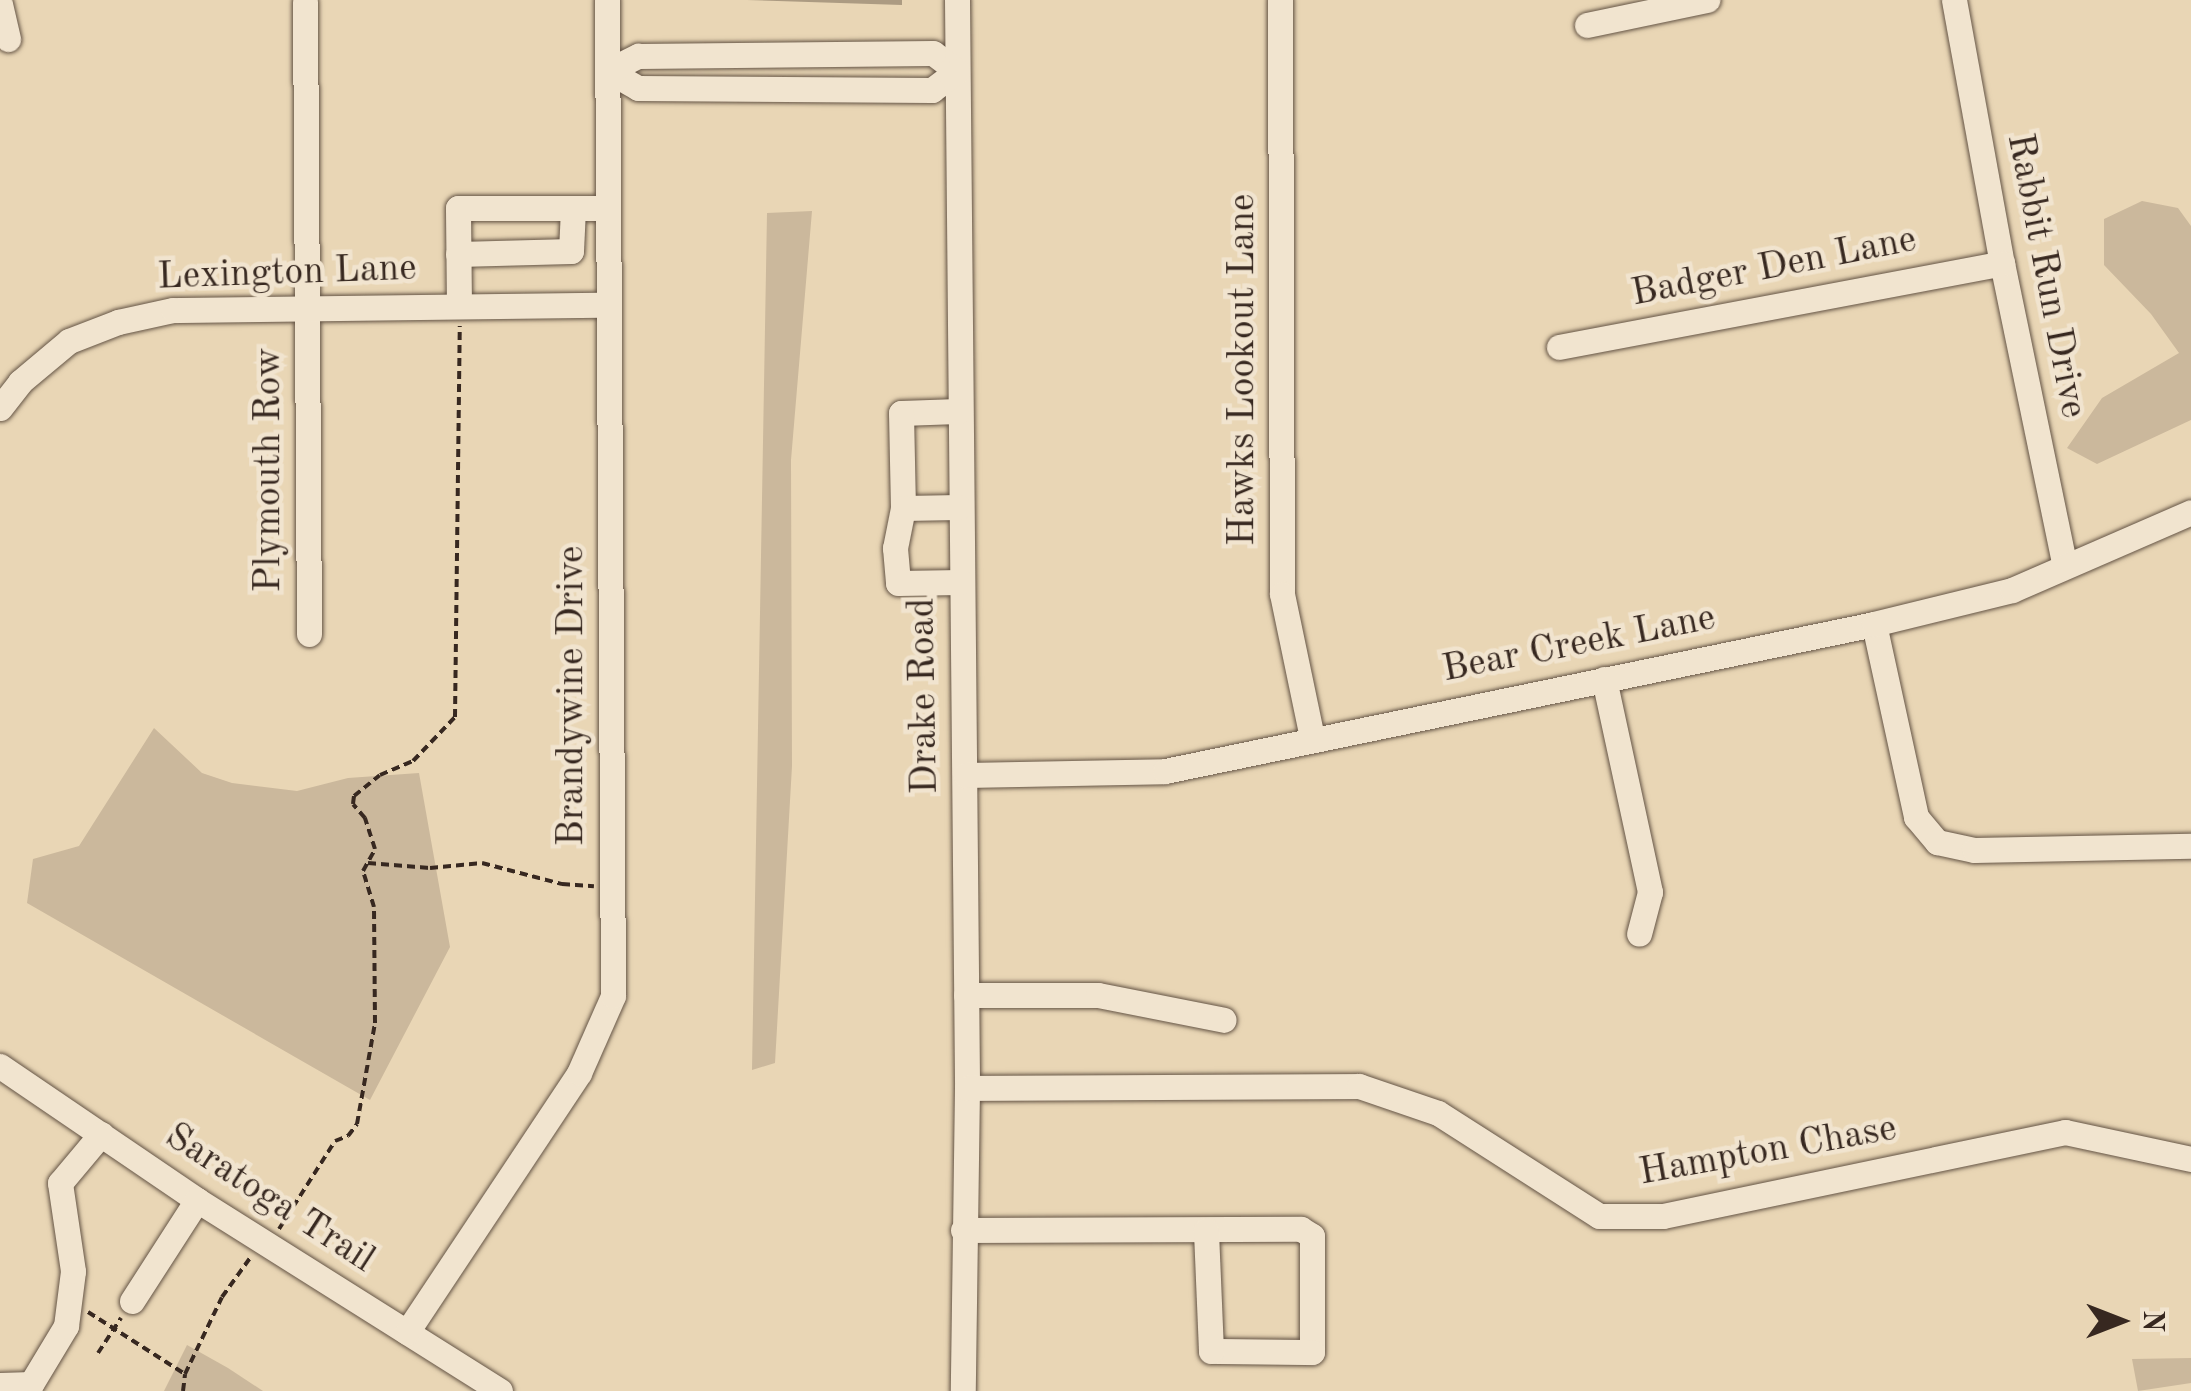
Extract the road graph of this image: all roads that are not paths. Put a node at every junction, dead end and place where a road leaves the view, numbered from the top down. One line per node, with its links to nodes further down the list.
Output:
1 (607, 0): 10 (street, Brandywine Drive)
2 (957, 0): 11 (street, Drake Road)
3 (1280, 0): 30 (street, Hawks Lookout Lane)
4 (1706, 0): 8 (street)
5 (1954, 0): 15 (street, Rabbit Run Drive)
6 (305, 2): 16 (street, Plymouth Row)
7 (0, 4): 9 (street)
8 (1586, 24)
9 (8, 38)
10 (608, 70): 11 (street); 11 (street); 12 (street, Brandywine Drive)
11 (957, 72): 21 (street, Drake Road)
12 (608, 208): 13 (street); 18 (street, Brandywine Drive)
13 (572, 209): 14 (street); 14 (street)
14 (458, 254): 17 (street)
15 (2002, 263): 19 (street, Badger Den Lane); 25 (street, Rabbit Run Drive)
16 (307, 306): 17 (street, Lexington Lane); 20 (street, Lexington Lane); 28 (street, Plymouth Row)
17 (459, 306): 18 (street, Lexington Lane)
18 (608, 306): 44 (street, Brandywine Drive)
19 (1559, 347)
20 (0, 408)
21 (958, 411): 22 (street, Drake Road); 23 (street)
22 (959, 507): 23 (street); 26 (street, Drake Road)
23 (904, 508): 26 (street)
24 (2191, 512): 25 (street, Bear Creek Lane)
25 (2065, 566): 27 (street, Bear Creek Lane)
26 (961, 582): 31 (street, Drake Road)
27 (1874, 624): 29 (street, Bear Creek Lane); 32 (street)
28 (309, 634)
29 (1604, 678): 30 (street, Bear Creek Lane); 33 (street)
30 (1312, 737): 31 (street, Bear Creek Lane)
31 (964, 775): 34 (street, Drake Road)
32 (2191, 846)
33 (1639, 934)
34 (966, 995): 35 (street); 37 (street, Drake Road)
35 (1224, 1020)
36 (0, 1066): 38 (street, Saratoga Trail)
37 (967, 1088): 39 (street, Hampton Chase); 41 (street, Drake Road)
38 (101, 1134): 40 (street, Saratoga Trail); 45 (street)
39 (2191, 1159)
40 (197, 1200): 43 (street); 44 (street, Saratoga Trail)
41 (962, 1230): 42 (street); 47 (street, Drake Road)
42 (1206, 1230): 42 (street)
43 (132, 1301)
44 (407, 1332): 46 (street, Saratoga Trail)
45 (0, 1385)
46 (500, 1391)
47 (963, 1391)

